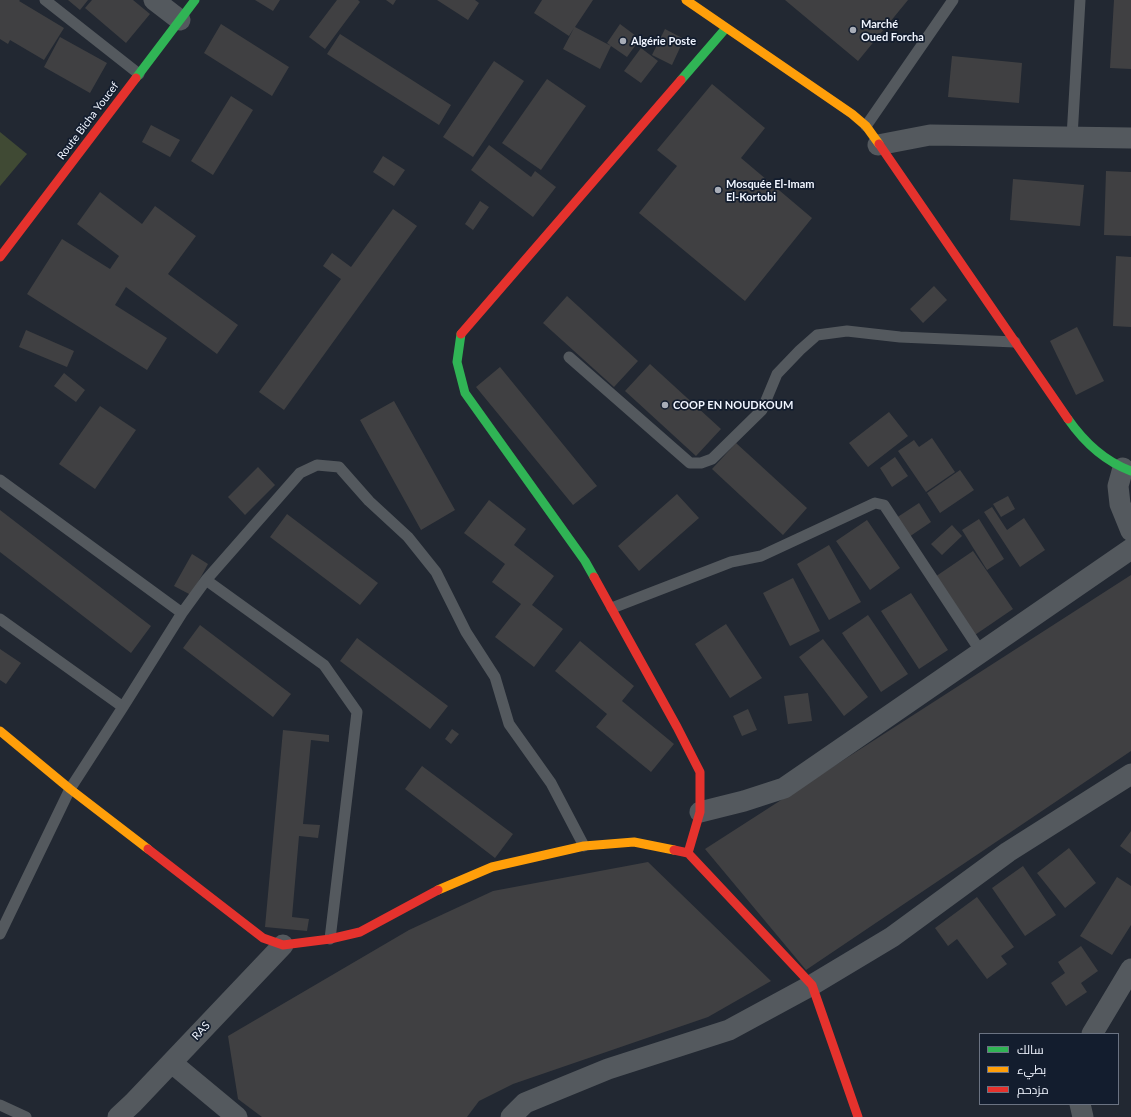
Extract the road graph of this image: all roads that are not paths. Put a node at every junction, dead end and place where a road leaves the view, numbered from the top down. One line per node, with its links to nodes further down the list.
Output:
1 (46, 0): 11 (lane)
2 (154, 0): 9 (street)
3 (195, 0): 9 (street, Route Bicha Youcef)
4 (686, 0): 8 (street)
5 (708, 0): 8 (lane)
6 (953, 0): 12 (lane)
7 (1080, 0): 13 (lane)
8 (700, 10): 10 (street)
9 (180, 20): 11 (street, Route Bicha Youcef)
10 (726, 28): 12 (street); 24 (street)
11 (139, 74): 16 (street, Route Bicha Youcef)
12 (866, 126): 15 (street)
13 (1072, 137): 14 (street); 15 (street)
14 (1131, 138)
15 (878, 145): 17 (street)
16 (0, 257)
17 (1015, 342): 18 (lane); 19 (street)
18 (569, 357)
19 (1127, 470): 21 (street)
20 (0, 480): 25 (lane)
21 (1131, 531)
22 (1131, 549): 27 (street)
23 (206, 580): 25 (lane); 33 (lane); 36 (lane)
24 (612, 608): 27 (lane); 32 (street)
25 (182, 613): 28 (lane)
26 (0, 619): 28 (lane)
27 (981, 652): 32 (street)
28 (123, 707): 31 (lane)
29 (0, 731): 31 (street)
30 (1131, 774): 39 (street)
31 (70, 789): 35 (lane); 37 (street)
32 (700, 812): 34 (street)
33 (584, 846): 34 (street); 36 (street)
34 (688, 853): 39 (street)
35 (0, 934)
36 (330, 939): 37 (street)
37 (283, 945): 41 (street, RAS)
38 (1131, 969): 40 (street)
39 (812, 985): 47 (street); 48 (street)
40 (1093, 1033)
41 (172, 1063): 45 (street, RAS); 46 (street)
42 (0, 1105): 44 (lane)
43 (1080, 1105): 49 (street)
44 (26, 1117)
45 (118, 1117)
46 (237, 1117)
47 (511, 1117)
48 (858, 1117)
49 (1083, 1117)

